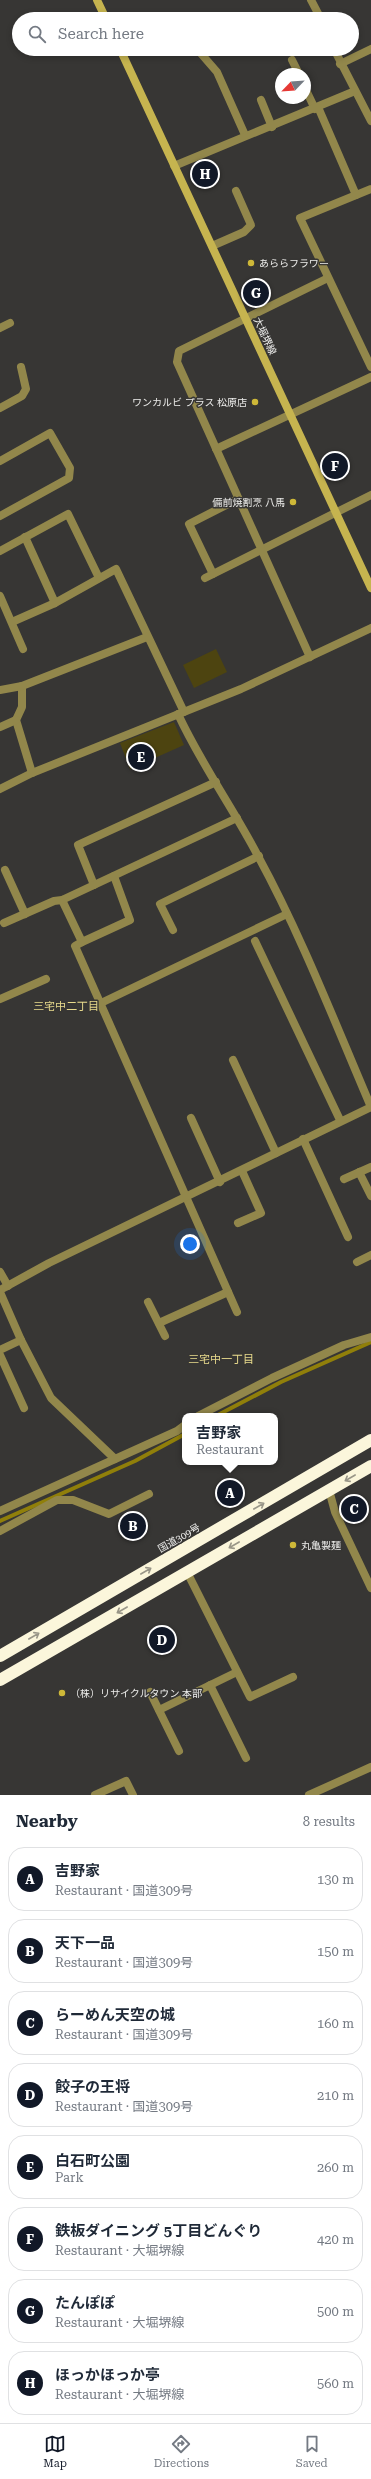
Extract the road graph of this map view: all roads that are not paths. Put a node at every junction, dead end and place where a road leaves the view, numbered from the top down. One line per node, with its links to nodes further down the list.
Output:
1 (97, 0): 3 (main road)
2 (311, 0): 4 (street)
3 (103, 12)
4 (317, 12)
5 (371, 49): 6 (street)
6 (359, 55)
7 (123, 56): 21 (main road, 大堀堺線)
8 (203, 56): 20 (street)
9 (337, 56): 12 (street)
10 (357, 56): 12 (street)
11 (292, 60): 13 (street)
12 (340, 64): 14 (street)
13 (296, 68)
14 (355, 91): 17 (street); 18 (street)
15 (311, 99): 17 (street)
16 (261, 100): 19 (street)
17 (316, 108): 19 (street); 24 (street)
18 (371, 121)
19 (272, 127): 20 (street)
20 (245, 135): 21 (street)
21 (174, 166): 25 (main road, 大堀堺線)
22 (371, 189): 24 (street)
23 (236, 191): 25 (street)
24 (356, 195): 26 (street)
25 (212, 246): 27 (main road, 大堀堺線)
26 (328, 278): 27 (street); 31 (street)
27 (246, 318): 34 (main road, 大堀堺線); 35 (street)
28 (10, 323): 29 (street)
29 (0, 328)
30 (21, 367): 33 (street)
31 (371, 367)
32 (371, 377): 34 (street)
33 (0, 408)
34 (290, 414): 35 (street); 39 (main road, 大堀堺線)
35 (216, 449): 38 (street)
36 (0, 461): 40 (street)
37 (371, 495): 39 (street)
38 (238, 498): 42 (street); 44 (street)
39 (336, 512): 42 (street); 47 (main road, 大堀堺線)
40 (0, 516)
41 (25, 537): 43 (street); 45 (street); 49 (street)
42 (261, 549): 44 (street); 54 (street)
43 (0, 551)
44 (213, 574): 46 (street)
45 (99, 578): 49 (street); 52 (street)
46 (205, 578)
47 (371, 588)
48 (0, 596): 50 (street)
49 (55, 603): 50 (street)
50 (12, 622): 53 (street)
51 (371, 628): 54 (street)
52 (147, 637): 55 (street); 57 (street)
53 (23, 649)
54 (310, 657): 57 (street)
55 (22, 686): 56 (street); 58 (street)
56 (0, 690)
57 (181, 713): 60 (street); 61 (street)
58 (16, 720): 59 (street); 60 (street)
59 (0, 727)
60 (32, 773): 62 (street)
61 (216, 782): 63 (street); 67 (street)
62 (0, 789)
63 (237, 818): 64 (street); 66 (street)
64 (258, 856): 70 (street); 72 (street)
65 (5, 870): 69 (street)
66 (114, 876): 67 (street); 74 (street)
67 (94, 885): 68 (street)
68 (62, 900): 69 (street); 74 (street)
69 (25, 914): 71 (street)
70 (287, 914): 77 (street); 79 (street)
71 (4, 923)
72 (173, 930)
73 (255, 941): 81 (street)
74 (82, 942): 77 (street)
75 (46, 979): 76 (street)
76 (0, 999)
77 (101, 1003): 90 (street)
78 (233, 1060): 83 (street)
79 (371, 1107): 81 (street)
80 (191, 1118): 88 (street)
81 (340, 1120): 82 (street)
82 (303, 1139): 83 (street); 92 (street)
83 (276, 1153): 85 (street)
84 (371, 1166): 86 (street)
85 (242, 1171): 88 (street); 91 (street)
86 (359, 1172): 87 (street); 89 (street)
87 (344, 1179)
88 (220, 1182): 90 (street)
89 (371, 1196)
90 (186, 1199): 96 (street); 98 (street)
91 (238, 1223)
92 (348, 1237)
93 (371, 1255): 94 (street)
94 (357, 1262)
95 (0, 1272): 96 (street)
96 (8, 1286): 97 (street)
97 (0, 1291): 104 (street)
98 (228, 1292): 100 (street); 101 (street)
99 (148, 1302): 101 (street)
100 (237, 1312)
101 (159, 1323): 102 (street)
102 (165, 1336)
103 (371, 1337): 108 (street)
104 (21, 1340): 105 (street); 111 (street)
105 (0, 1350)
106 (0, 1355): 107 (street)
107 (24, 1408)
108 (204, 1413)
109 (182, 1426): 111 (street)
110 (371, 1440): 119 (highway, 国道309号, one-way to 110)
111 (115, 1459): 115 (street)
112 (371, 1466): 113 (highway, one-way to 113)
113 (329, 1490): 117 (highway, one-way to 117); 118 (street)
114 (149, 1494): 116 (street)
115 (0, 1511)
116 (0, 1530)
117 (187, 1572): 120 (street); 122 (highway, one-way to 122)
118 (371, 1588)
119 (0, 1656)
120 (237, 1672): 121 (street); 123 (street)
121 (293, 1677)
122 (0, 1680)
123 (210, 1685): 125 (street); 127 (street)
124 (150, 1692): 125 (street)
125 (159, 1710): 126 (street)
126 (178, 1751)
127 (246, 1758)
128 (371, 1767): 131 (street)
129 (95, 1795): 130 (street)
130 (133, 1795)
131 (309, 1795)

